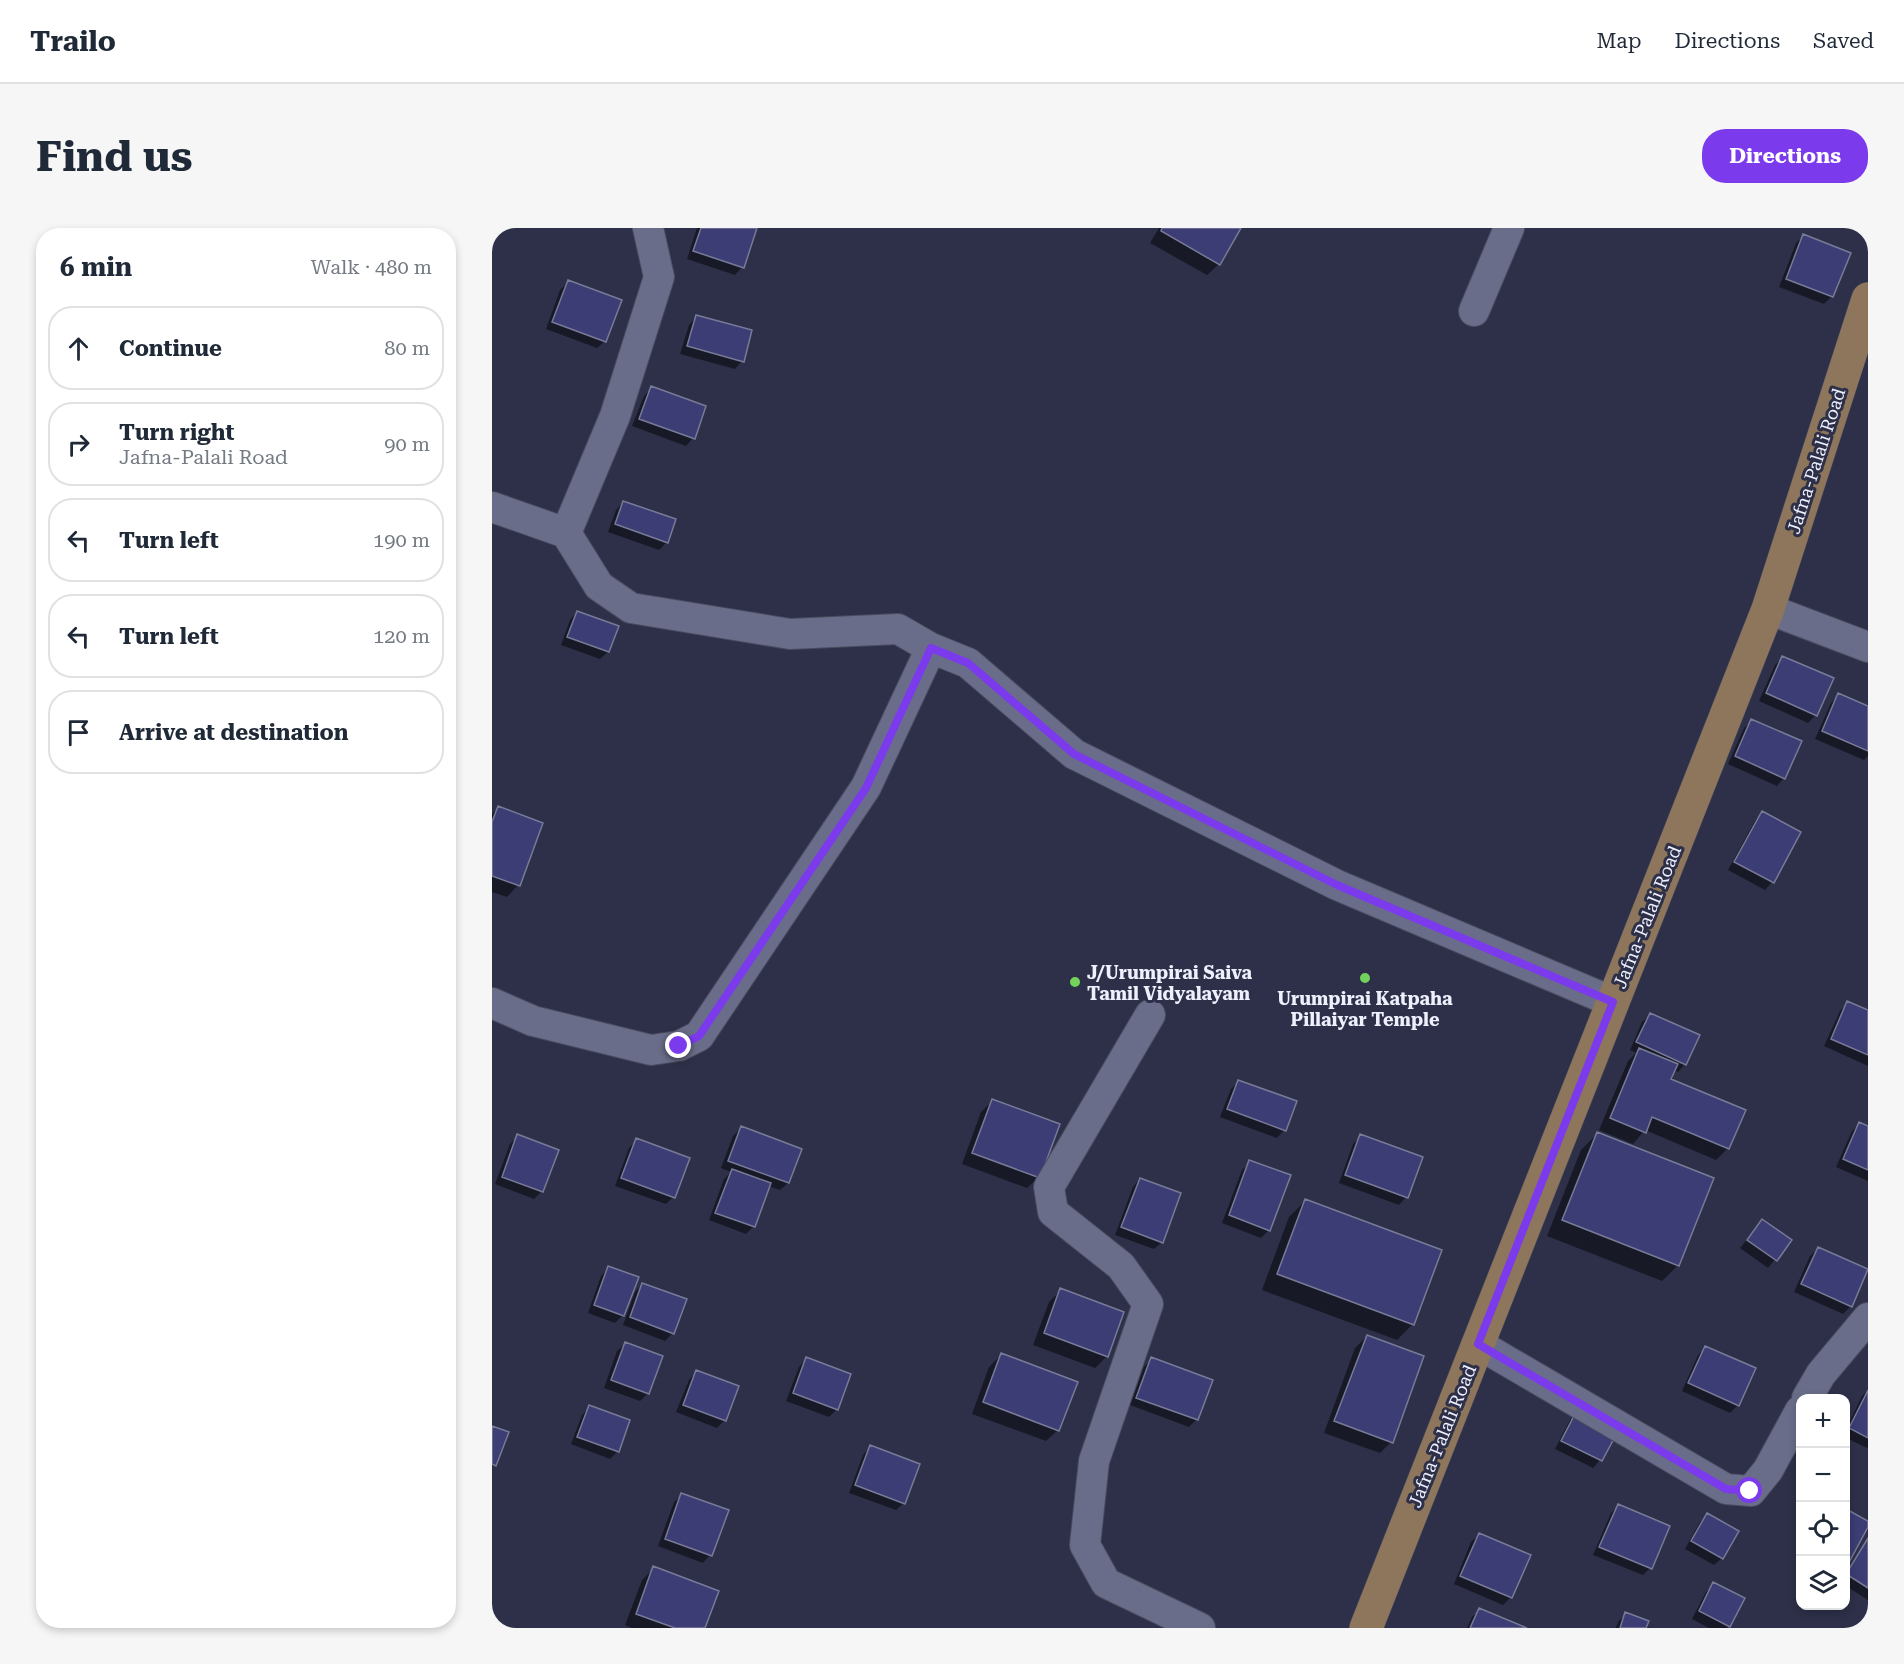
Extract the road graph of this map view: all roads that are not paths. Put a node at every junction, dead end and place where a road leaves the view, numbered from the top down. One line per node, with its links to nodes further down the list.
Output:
1 (648, 228): 6 (street)
2 (1509, 228): 4 (street)
3 (1868, 298): 7 (main road, Jafna-Palali Road)
4 (1473, 311)
5 (492, 507): 6 (street)
6 (566, 533): 9 (street)
7 (1768, 609): 8 (street); 10 (main road, Jafna-Palali Road)
8 (1868, 647)
9 (931, 648): 10 (street); 11 (street)
10 (1613, 1002): 14 (main road, Jafna-Palali Road)
11 (492, 1003)
12 (1150, 1015): 17 (street)
13 (1868, 1318): 15 (street)
14 (1478, 1344): 16 (street); 18 (main road, Jafna-Palali Road)
15 (1809, 1394)
16 (1796, 1418)
17 (1200, 1628)
18 (1366, 1628)

